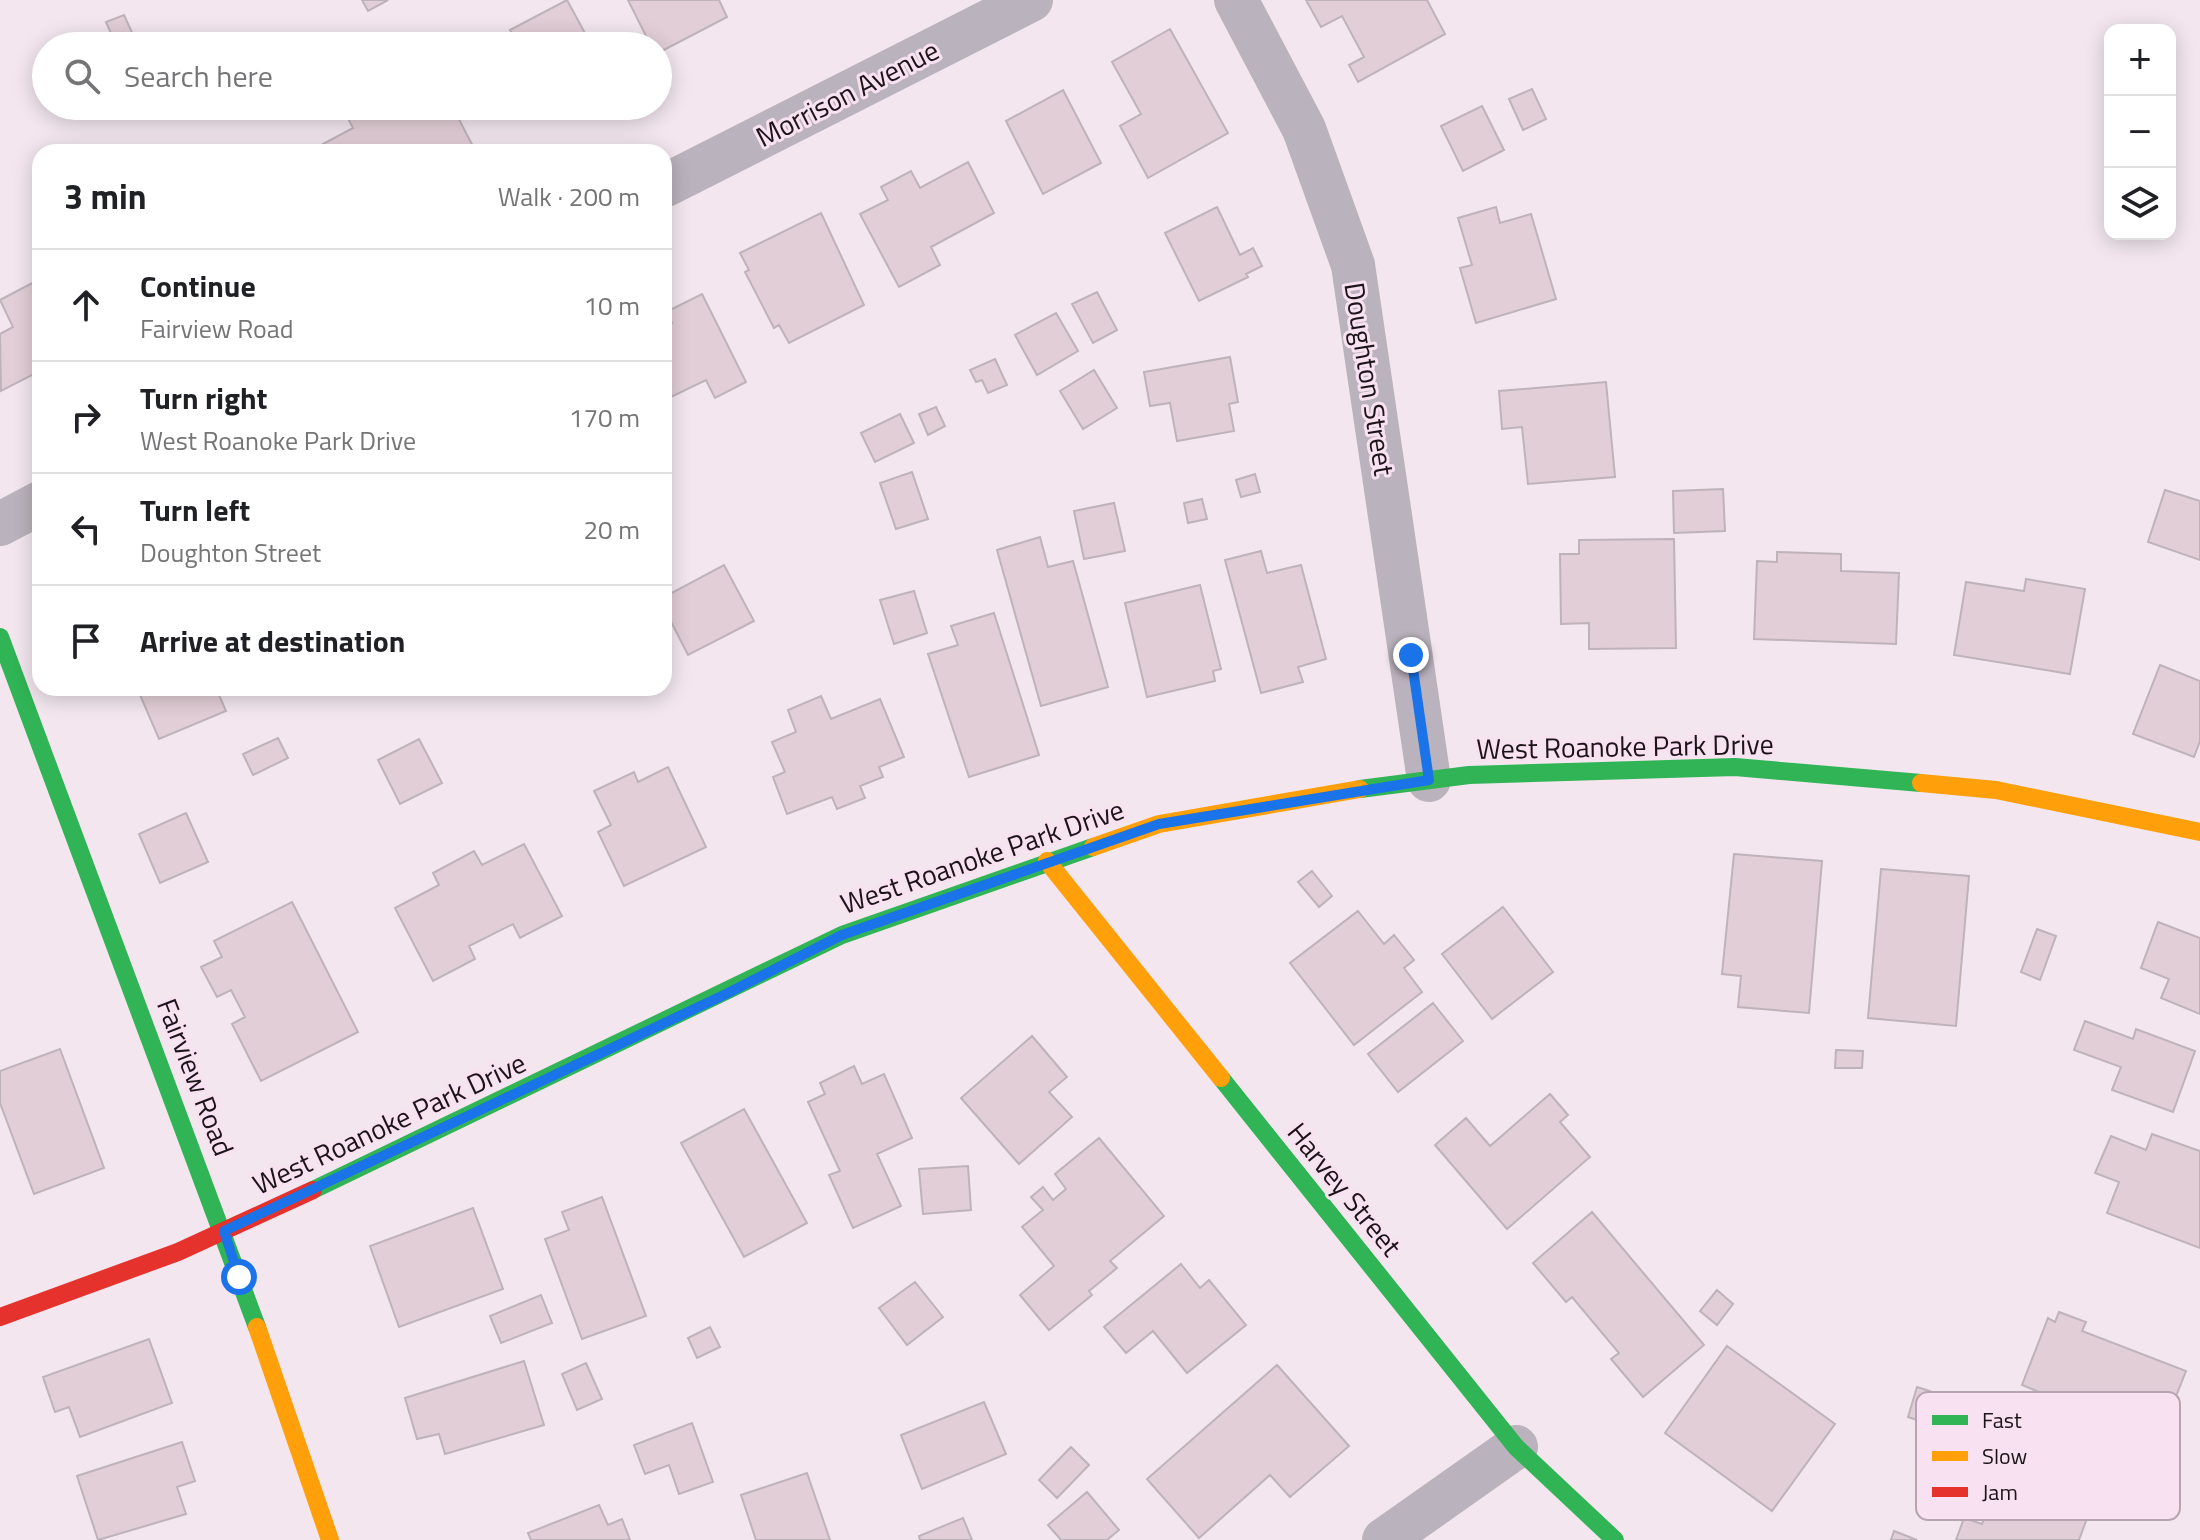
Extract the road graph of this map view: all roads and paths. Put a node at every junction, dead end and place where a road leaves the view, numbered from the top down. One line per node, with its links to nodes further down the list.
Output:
1 (1031, 0): 3 (street, Morrison Avenue)
2 (1236, 0): 7 (street, Doughton Street)
3 (672, 182)
4 (32, 507): 5 (street)
5 (0, 524)
6 (0, 637): 10 (street, Fairview Road)
7 (1429, 780): 8 (street, West Roanoke Park Drive); 9 (street, West Roanoke Park Drive)
8 (2200, 832)
9 (1047, 861): 10 (street, West Roanoke Park Drive); 12 (street, Harvey Street)
10 (224, 1231): 11 (street, West Roanoke Park Drive); 13 (street, Fairview Road)
11 (0, 1317)
12 (1516, 1447): 14 (street); 15 (street, Harvey Street)
13 (330, 1540)
14 (1384, 1540)
15 (1615, 1540)

